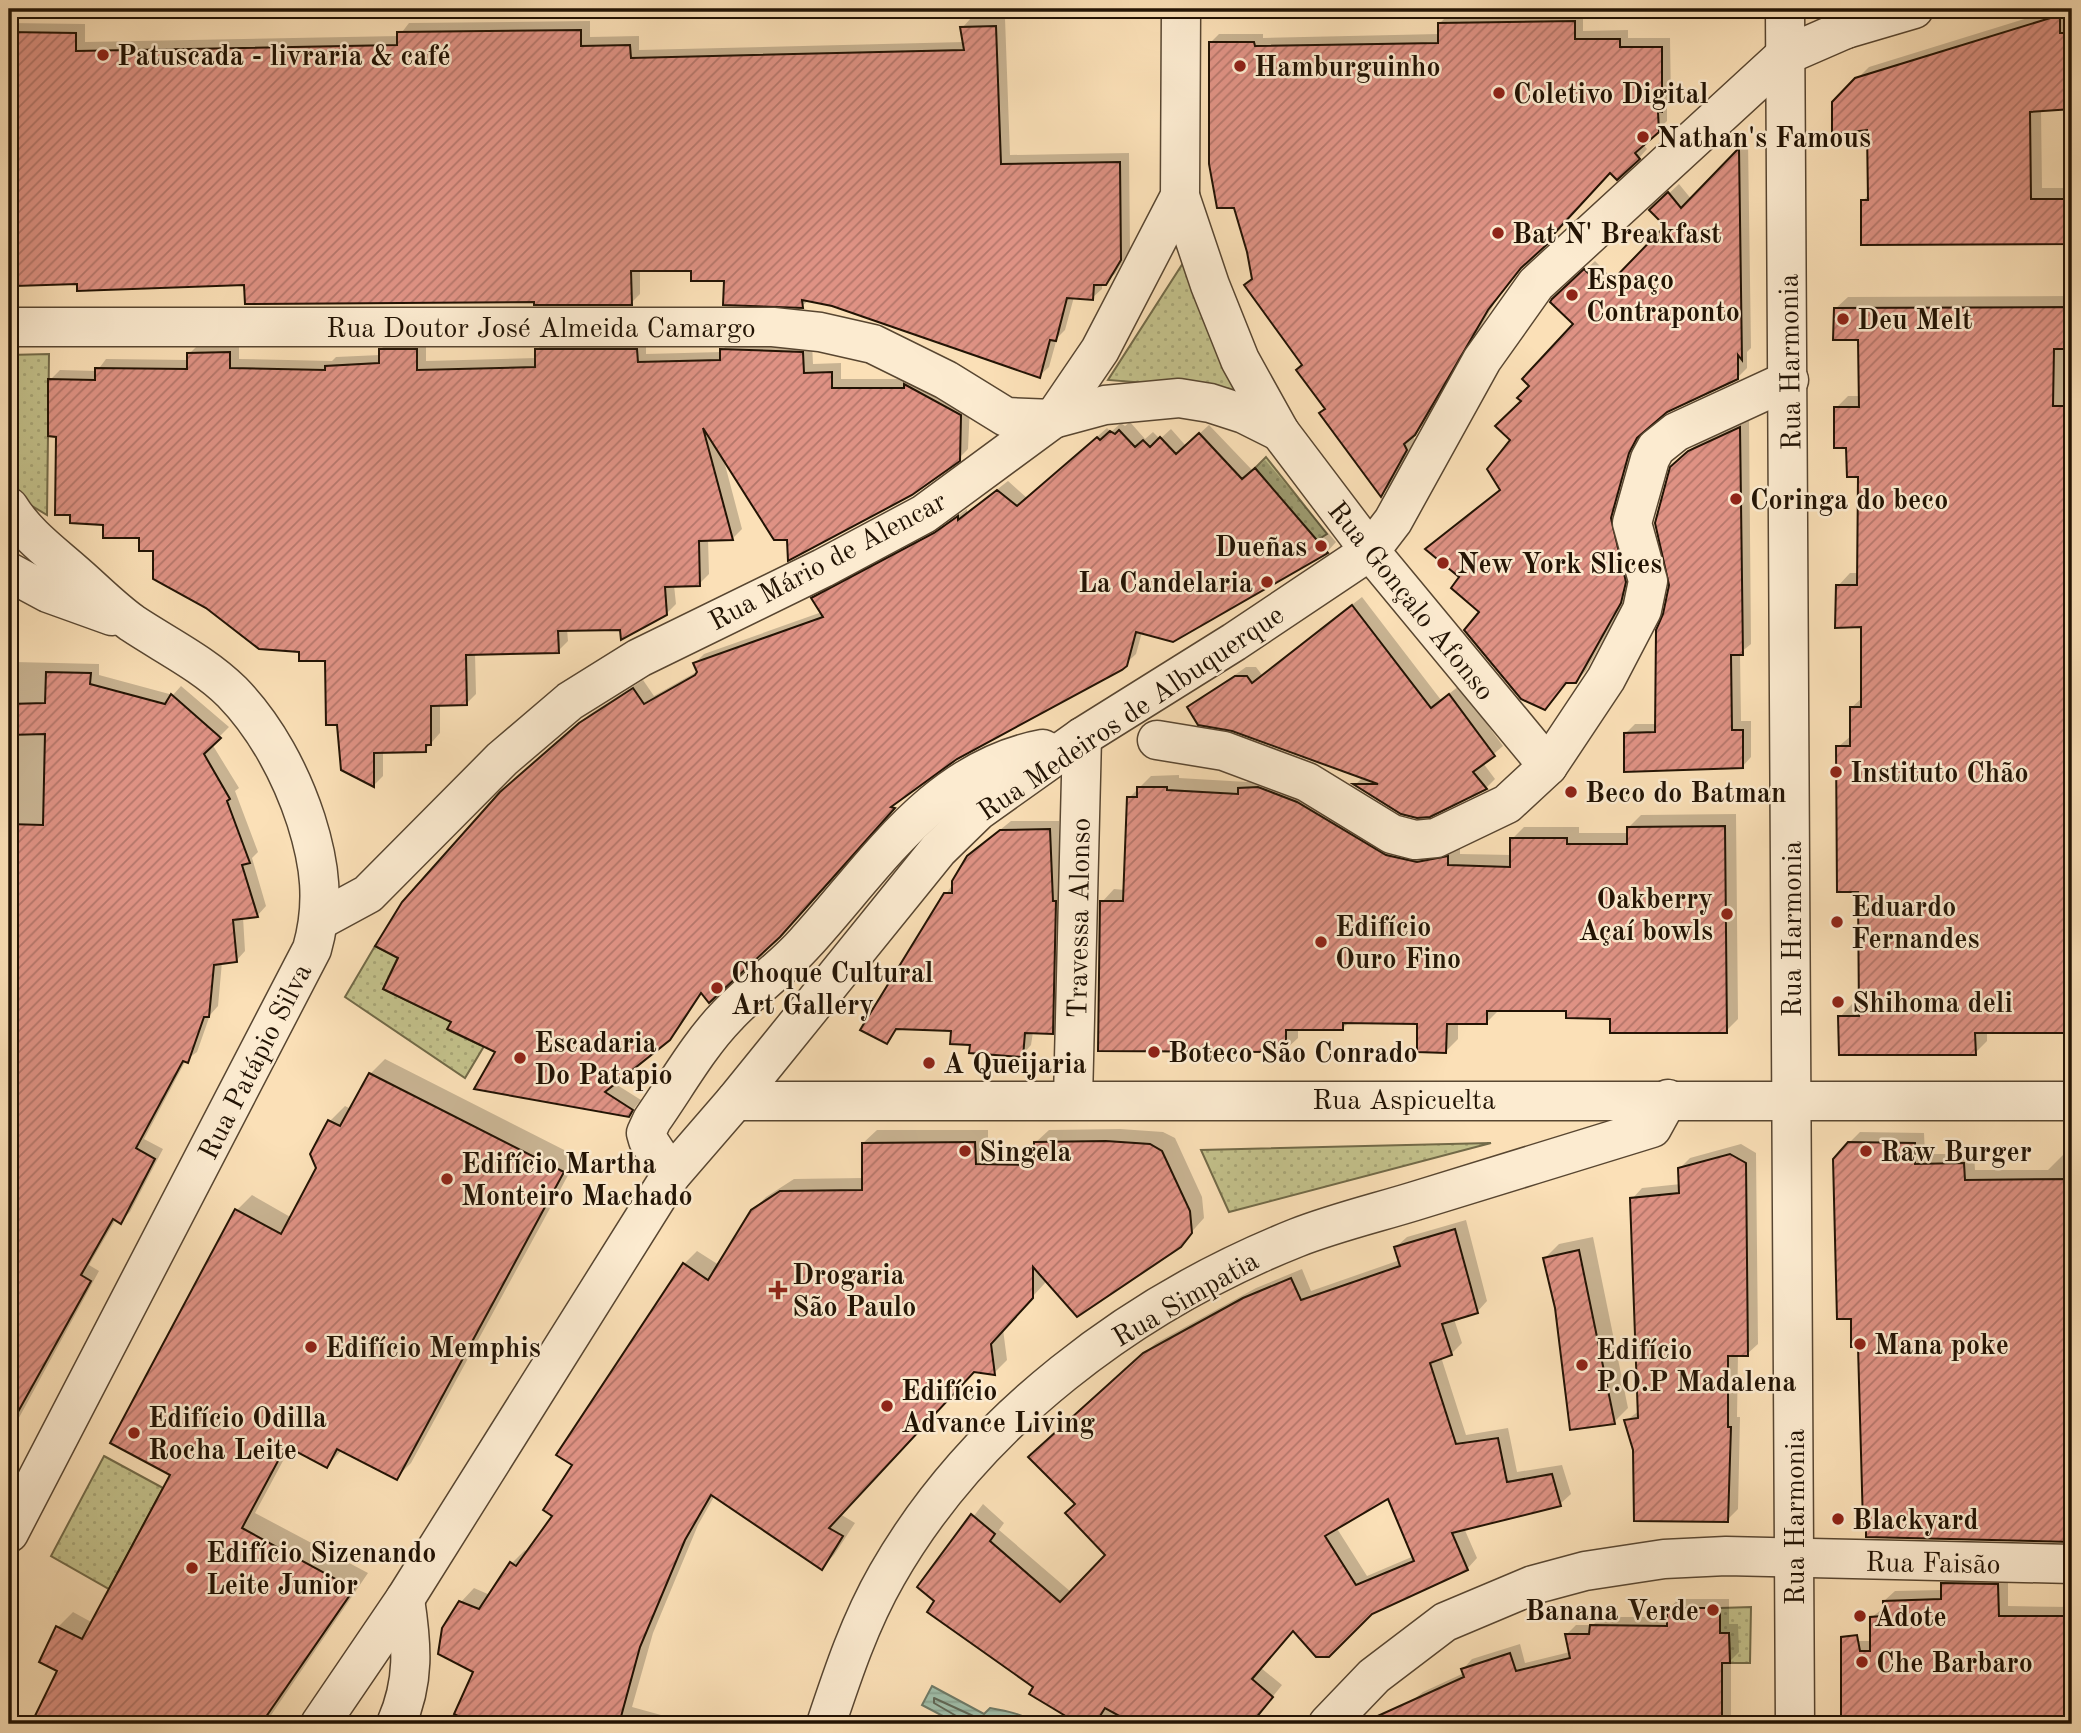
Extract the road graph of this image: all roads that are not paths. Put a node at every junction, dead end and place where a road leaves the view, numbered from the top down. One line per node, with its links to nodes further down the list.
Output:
1 (1181, 9): 6 (street)
2 (1785, 9): 5 (street, Rua Harmonia)
3 (1914, 9): 4 (street, Rua Medeiros de Albuquerque)
4 (1852, 19): 5 (street, Rua Medeiros de Albuquerque)
5 (1784, 56): 8 (street, Rua Harmonia); 13 (street, Rua Medeiros de Albuquerque)
6 (1180, 196): 9 (street); 11 (street, Rua Gonçalo Afonso)
7 (9, 327): 10 (street, Rua Doutor José Almeida Camargo)
8 (1789, 380): 18 (street); 22 (street, Rua Harmonia)
9 (1053, 419): 10 (street, Rua Doutor José Almeida Camargo); 11 (street, Rua Gonçalo Afonso)
10 (1010, 432): 19 (street, Rua Mário de Alencar)
11 (1280, 432): 13 (street, Rua Gonçalo Afonso)
12 (9, 507): 15 (street, Rua Patápio Silva)
13 (1370, 551): 16 (street, Rua Medeiros de Albuquerque); 18 (street, Rua Gonçalo Afonso)
14 (9, 572): 15 (street, Rua Patápio Silva)
15 (131, 622): 19 (street, Rua Patápio Silva)
16 (1077, 740): 20 (street, Travessa Alonso); 23 (street, Rua Medeiros de Albuquerque); 25 (street)
17 (1157, 740): 18 (street)
18 (1548, 766)
19 (320, 920): 26 (street, Rua Patápio Silva)
20 (1073, 1099): 21 (street, Rua Aspicuelta); 23 (street, Rua Aspicuelta)
21 (1668, 1099): 22 (street, Rua Aspicuelta); 32 (street, Rua Simpatia)
22 (1792, 1099): 24 (street, Rua Aspicuelta); 27 (street, Rua Harmonia)
23 (735, 1101): 25 (street, Rua Medeiros de Albuquerque)
24 (2072, 1101)
25 (671, 1175): 29 (street, Rua Medeiros de Albuquerque)
26 (9, 1533)
27 (1794, 1559): 28 (street, Rua Faisão); 33 (street, Rua Faisão); 34 (street, Rua Harmonia)
28 (2072, 1564)
29 (405, 1599): 30 (street, Rua Medeiros de Albuquerque); 31 (street)
30 (320, 1724)
31 (396, 1724)
32 (826, 1724)
33 (1328, 1724)
34 (1795, 1724)

